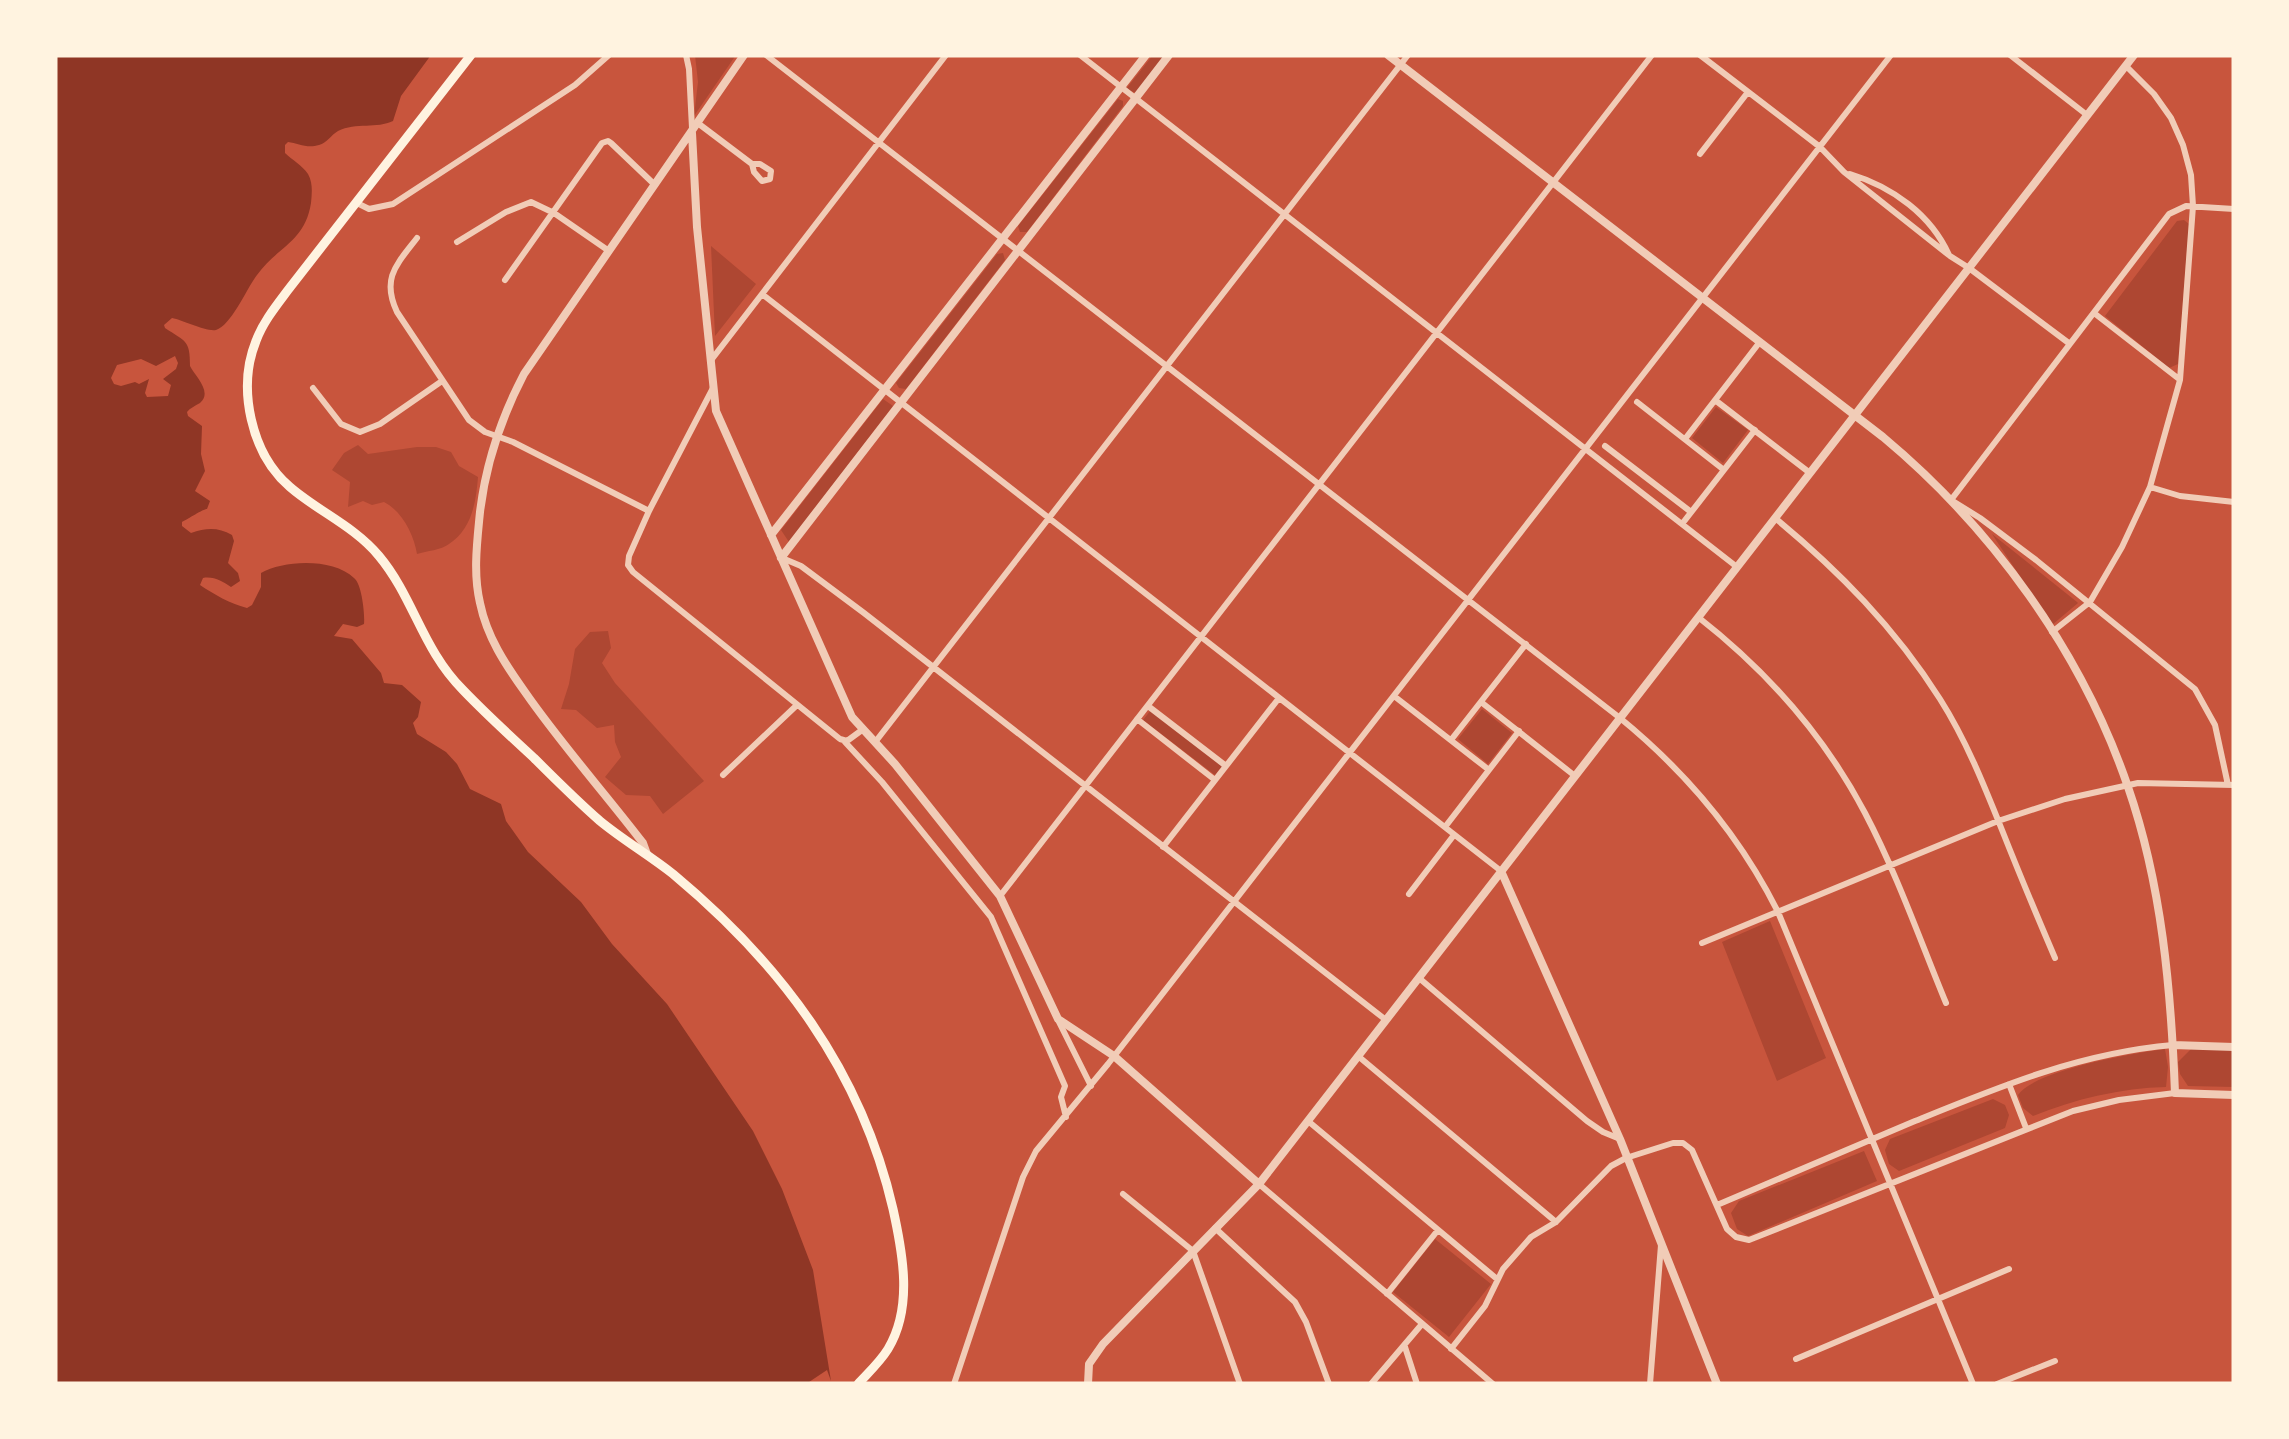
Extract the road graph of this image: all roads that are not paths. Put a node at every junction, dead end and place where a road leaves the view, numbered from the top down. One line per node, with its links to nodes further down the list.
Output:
1 (472, 55): 32 (main road)
2 (609, 55): 32 (street)
3 (686, 55): 24 (street)
4 (744, 55): 23 (street)
5 (766, 55): 25 (street)
6 (946, 55): 25 (street)
7 (1080, 55): 19 (street)
8 (1146, 55): 19 (street)
9 (1169, 55): 21 (street)
10 (1388, 55): 17 (street)
11 (1408, 55): 17 (street)
12 (1652, 55): 30 (street)
13 (1700, 55): 20 (street)
14 (1891, 55): 26 (street)
15 (2010, 55): 22 (street)
16 (2134, 55): 18 (street)
17 (1400, 65): 30 (street); 36 (street)
18 (2126, 66): 22 (street); 33 (street)
19 (1121, 87): 21 (street); 38 (street)
20 (1748, 92): 26 (street); 27 (street)
21 (1136, 98): 36 (street); 40 (street)
22 (2087, 115): 43 (street)
23 (698, 124): 24 (street); 28 (street)
24 (692, 133): 31 (street); 51 (street)
25 (879, 143): 38 (street); 45 (street)
26 (1820, 148): 29 (street); 46 (street)
27 (1700, 154)
28 (752, 164)
29 (1844, 172): 42 (street); 42 (street)
30 (1553, 183): 46 (street); 48 (street)
31 (656, 185): 35 (street); 41 (street)
32 (357, 204): 113 (main road)
33 (2193, 206): 34 (street); 47 (street); 53 (street)
34 (2234, 209)
35 (554, 213): 39 (street); 41 (street); 44 (street)
36 (1284, 214): 48 (street); 52 (street)
37 (417, 238): 54 (street)
38 (1003, 238): 40 (street); 57 (street)
39 (458, 242)
40 (1018, 250): 52 (street); 59 (street)
41 (609, 251): 63 (street)
42 (1950, 256): 43 (street)
43 (1969, 268): 50 (street); 61 (street)
44 (505, 280)
45 (762, 294): 51 (street); 57 (street)
46 (1702, 299): 49 (street); 66 (street)
47 (2094, 313): 50 (street); 53 (street)
48 (1436, 333): 66 (street); 69 (street)
49 (1759, 343): 58 (street); 61 (street)
50 (2070, 344): 71 (street)
51 (712, 359): 56 (street)
52 (1166, 366): 69 (street); 75 (street)
53 (2180, 380): 70 (street)
54 (442, 381): 55 (street); 63 (street)
55 (313, 388)
56 (713, 388): 73 (street); 78 (street)
57 (885, 390): 59 (street); 78 (street)
58 (1716, 400): 62 (street); 64 (street)
59 (901, 402): 75 (street); 79 (street)
60 (1637, 402): 64 (street)
61 (1854, 415): 68 (street); 71 (street)
62 (1755, 430): 67 (street); 68 (street)
63 (496, 436): 73 (street); 113 (street)
64 (1685, 439): 67 (street)
65 (1605, 446): 74 (street)
66 (1585, 450): 77 (street); 81 (street)
67 (1724, 470): 74 (street)
68 (1810, 473): 76 (street)
69 (1319, 484): 81 (street); 85 (street)
70 (2150, 486): 72 (street); 82 (street)
71 (1950, 500): 82 (street); 84 (street)
72 (2234, 502)
73 (649, 511): 91 (street)
74 (1691, 512): 77 (street)
75 (1049, 517): 85 (street); 87 (street)
76 (1775, 518): 80 (street); 109 (street)
77 (1682, 524): 80 (street)
78 (772, 535): 79 (street)
79 (781, 558): 87 (street); 95 (street)
80 (1736, 568): 83 (street)
81 (1468, 600): 86 (street); 88 (street)
82 (2090, 602): 84 (street); 107 (street)
83 (1698, 617): 93 (street); 114 (street)
84 (2052, 632): 106 (street)
85 (1200, 638): 89 (street); 92 (street)
86 (1526, 644): 90 (street); 93 (street)
87 (934, 666): 99 (street); 108 (street)
88 (1394, 696): 97 (street); 100 (street)
89 (1279, 698): 100 (street); 101 (street)
90 (1481, 702): 96 (street); 97 (street)
91 (797, 705): 98 (street); 103 (street)
92 (1148, 705): 94 (street); 101 (street)
93 (1620, 718): 104 (street); 119 (street)
94 (1137, 719): 105 (street); 108 (street)
95 (862, 730): 98 (street); 99 (street)
96 (1519, 732): 102 (street); 104 (street)
97 (1451, 740): 102 (street)
98 (844, 741): 134 (street)
99 (876, 741): 117 (street)
100 (1350, 753): 110 (street); 118 (street)
101 (1226, 766): 105 (street)
102 (1489, 770): 110 (street)
103 (723, 776)
104 (1576, 776): 115 (street)
105 (1215, 780): 112 (street)
106 (2128, 785): 107 (street); 109 (street); 126 (street)
107 (2231, 785)
108 (1085, 786): 112 (street); 117 (street)
109 (1998, 821): 114 (street); 121 (street)
110 (1445, 827): 111 (street)
111 (1454, 835): 115 (street); 116 (street)
112 (1163, 847): 118 (street)
113 (647, 854): 158 (main road)
114 (1890, 866): 119 (street); 123 (street)
115 (1501, 871): 122 (street); 137 (street)
116 (1409, 894)
117 (1000, 896): 124 (street)
118 (1234, 902): 125 (street); 128 (street)
119 (1778, 912): 120 (street); 138 (street)
120 (1702, 943)
121 (2054, 958)
122 (1419, 978): 125 (street); 137 (street)
123 (1946, 1003)
124 (1058, 1019): 128 (street); 131 (street)
125 (1386, 1020): 129 (street)
126 (2173, 1045): 127 (street); 130 (street); 132 (street)
127 (2234, 1047)
128 (1114, 1056): 131 (street); 140 (street)
129 (1358, 1056): 135 (street); 144 (street)
130 (2009, 1084): 136 (street); 138 (street)
131 (1091, 1086): 134 (street)
132 (2175, 1093): 133 (street); 136 (street)
133 (2234, 1094)
134 (1066, 1117): 159 (street)
135 (1308, 1121): 140 (street); 146 (street)
136 (2026, 1128): 141 (street)
137 (1620, 1139): 139 (street)
138 (1872, 1139): 141 (street); 143 (street)
139 (1626, 1158): 143 (street); 144 (street); 147 (street)
140 (1259, 1184): 145 (street); 151 (street)
141 (1891, 1184): 143 (street); 152 (street)
142 (1123, 1194): 148 (street)
143 (1716, 1205)
144 (1556, 1222): 150 (street)
145 (1215, 1228): 148 (street); 162 (street)
146 (1438, 1230): 150 (street); 151 (street)
147 (1662, 1238): 166 (street); 167 (street)
148 (1193, 1251): 160 (street); 161 (street)
149 (2009, 1269): 152 (street)
150 (1497, 1279): 155 (street)
151 (1387, 1294): 153 (street)
152 (1938, 1299): 156 (street); 168 (street)
153 (1422, 1324): 154 (street); 155 (street)
154 (1404, 1346): 163 (street); 164 (street)
155 (1452, 1349): 165 (street)
156 (1796, 1359)
157 (2055, 1361): 169 (street)
158 (858, 1384)
159 (954, 1384)
160 (1088, 1384)
161 (1240, 1384)
162 (1329, 1384)
163 (1371, 1384)
164 (1417, 1384)
165 (1493, 1384)
166 (1650, 1384)
167 (1717, 1384)
168 (1973, 1384)
169 (1997, 1384)

